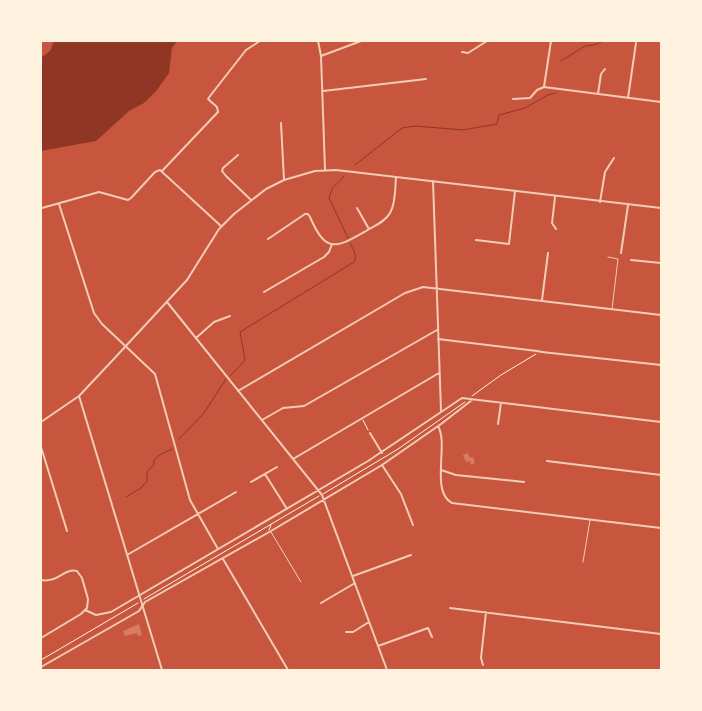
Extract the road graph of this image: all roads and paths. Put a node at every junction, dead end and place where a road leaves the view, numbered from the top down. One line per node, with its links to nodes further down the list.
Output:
1 (260, 41): 21 (street)
2 (318, 41): 8 (street)
3 (361, 41): 8 (street)
4 (487, 41): 7 (street)
5 (551, 41): 11 (street)
6 (636, 43): 14 (street)
7 (462, 52)
8 (322, 56): 12 (street)
9 (605, 69): 13 (street)
10 (426, 79): 12 (street)
11 (544, 87): 13 (street); 15 (street)
12 (323, 91): 20 (street)
13 (598, 94): 14 (street)
14 (628, 98): 16 (street)
15 (513, 99)
16 (661, 102)
17 (281, 123): 23 (street)
18 (238, 155): 27 (street)
19 (614, 158): 28 (street)
20 (325, 170): 22 (street); 23 (street)
21 (162, 171): 29 (street); 34 (street)
22 (396, 177): 24 (street); 35 (street)
23 (284, 180): 27 (street)
24 (433, 181): 25 (street); 45 (street)
25 (515, 191): 26 (street); 38 (street)
26 (556, 197): 28 (street); 36 (street)
27 (251, 200): 34 (street)
28 (600, 202): 30 (street)
29 (59, 204): 31 (street); 55 (street)
30 (628, 205): 33 (street); 41 (street)
31 (42, 208)
32 (357, 208): 35 (street)
33 (661, 208)
34 (221, 226): 48 (street)
35 (369, 229): 39 (street)
36 (556, 229)
37 (268, 239): 39 (street)
38 (476, 240)
39 (332, 244): 46 (street)
40 (548, 253): 47 (street)
41 (621, 253)
42 (608, 258): 49 (lane)
43 (631, 260): 44 (street)
44 (661, 263)
45 (435, 288): 47 (street); 52 (street); 59 (street)
46 (264, 292)
47 (542, 300): 49 (street)
48 (167, 302): 53 (street); 55 (street)
49 (612, 309): 50 (street)
50 (661, 315)
51 (230, 316): 53 (street)
52 (437, 330): 54 (street); 67 (street)
53 (196, 338): 59 (street)
54 (438, 339): 56 (street); 58 (street)
55 (126, 346): 60 (street); 90 (street)
56 (537, 351): 57 (street); 61 (path)
57 (661, 365)
58 (439, 373): 65 (street); 66 (street)
59 (238, 391): 67 (street)
60 (79, 396): 68 (street); 97 (street)
61 (472, 396)
62 (466, 400): 86 (path)
63 (473, 400): 64 (street); 65 (street); 71 (street)
64 (501, 402): 69 (street); 70 (street)
65 (441, 411): 74 (street)
66 (362, 418): 72 (path); 75 (street)
67 (262, 420): 75 (street)
68 (41, 422)
69 (661, 422)
70 (498, 424)
71 (438, 426): 77 (street); 79 (street)
72 (370, 433): 74 (street)
73 (41, 447): 94 (street)
74 (382, 453): 84 (street)
75 (293, 459): 84 (street)
76 (548, 461): 81 (street)
77 (382, 465): 88 (street); 92 (street)
78 (277, 467): 80 (street)
79 (441, 470): 83 (street); 91 (street)
80 (265, 474): 82 (street); 89 (street)
81 (661, 475)
82 (251, 482)
83 (524, 482)
84 (319, 490): 88 (street); 89 (street)
85 (236, 492): 90 (street)
86 (325, 493)
87 (320, 496): 106 (path)
88 (324, 499): 95 (street); 101 (street)
89 (287, 509): 96 (street)
90 (197, 515): 96 (street); 97 (street)
91 (590, 520): 93 (street); 100 (lane)
92 (413, 526)
93 (661, 528)
94 (67, 531)
95 (271, 531): 99 (street); 103 (lane)
96 (218, 549): 105 (street)
97 (127, 555): 105 (street)
98 (411, 555): 101 (street)
99 (223, 559): 109 (street); 123 (street)
100 (583, 562)
101 (353, 576): 104 (street)
102 (41, 580): 111 (street)
103 (301, 582)
104 (355, 583): 108 (street); 113 (street)
105 (139, 595): 109 (street); 111 (street)
106 (145, 598)
107 (139, 602): 119 (path)
108 (321, 603)
109 (143, 606): 121 (street); 122 (street)
110 (450, 608): 112 (street)
111 (85, 610): 117 (street)
112 (486, 612): 115 (street); 120 (street)
113 (369, 622): 114 (street); 118 (street)
114 (346, 632)
115 (661, 634)
116 (432, 637): 118 (street)
117 (41, 638)
118 (378, 646): 124 (street)
119 (41, 660)
120 (483, 665)
121 (41, 667)
122 (162, 670)
123 (288, 670)
124 (387, 670)

